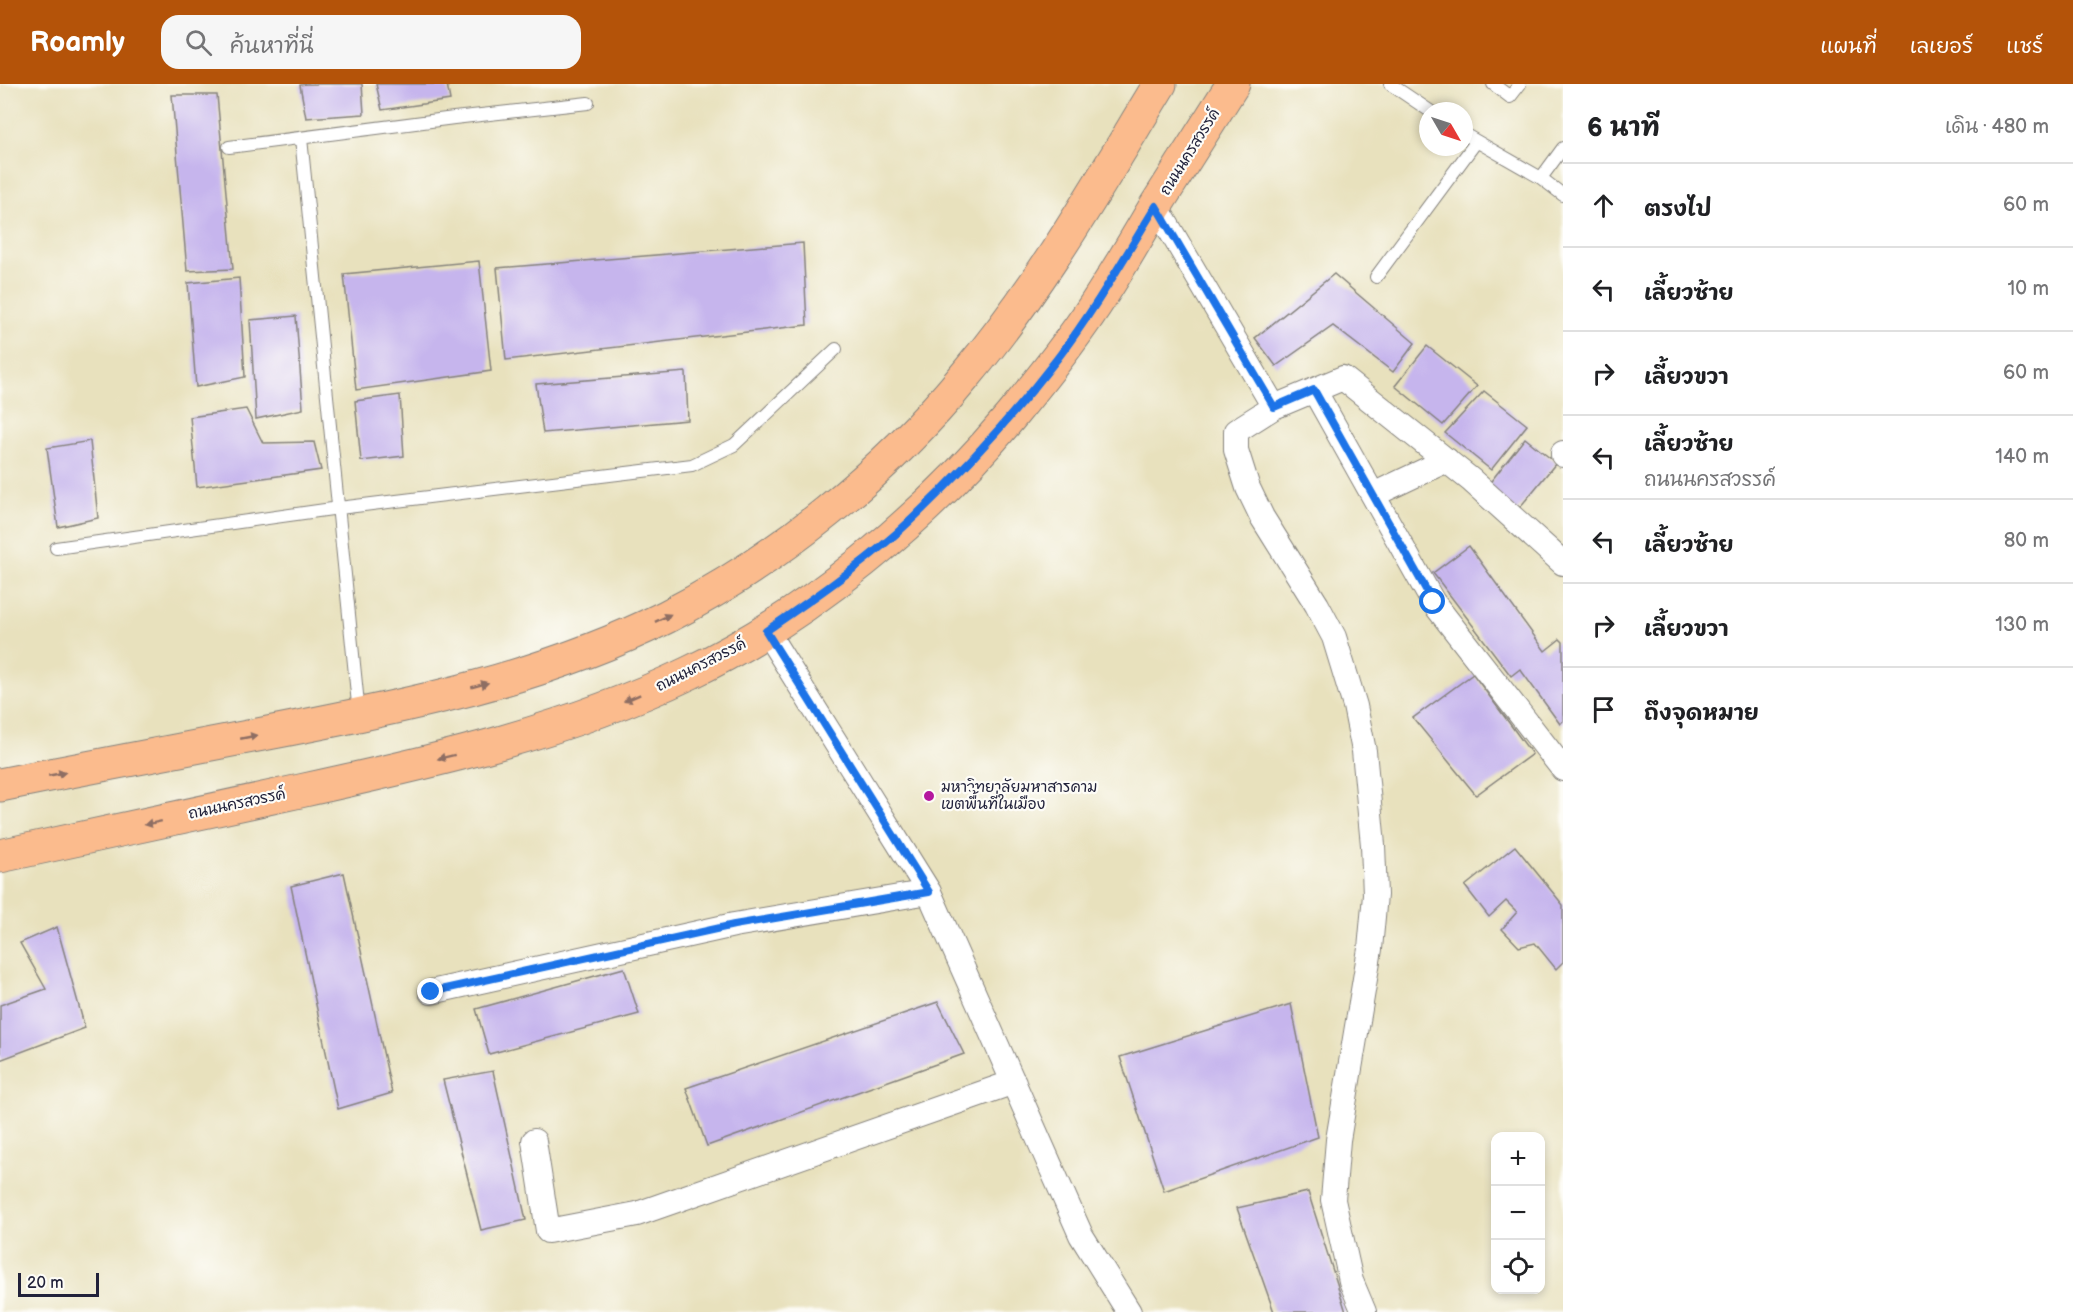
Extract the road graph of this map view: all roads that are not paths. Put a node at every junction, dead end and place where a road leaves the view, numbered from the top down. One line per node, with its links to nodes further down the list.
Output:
1 (1160, 84): 26 (main road, one-way to 1)
2 (1233, 84): 15 (main road, ถนนนครสวรรค์)
3 (1390, 84): 7 (lane)
4 (1493, 84): 5 (lane)
5 (1520, 84)
6 (588, 103): 8 (lane)
7 (1419, 104)
8 (301, 138): 11 (lane); 22 (lane)
9 (1473, 140): 10 (lane)
10 (1476, 142): 13 (lane); 16 (lane)
11 (229, 147)
12 (1563, 148): 13 (lane)
13 (1541, 178): 14 (lane)
14 (1563, 195)
15 (1156, 206): 19 (street); 25 (main road, ถนนนครสวรรค์)
16 (1376, 277)
17 (836, 349): 22 (lane)
18 (1314, 390): 19 (street); 20 (street); 21 (street)
19 (1274, 407): 35 (street)
20 (1447, 460): 21 (street); 24 (street)
21 (1373, 495): 27 (street)
22 (339, 508): 23 (lane); 26 (lane)
23 (56, 548)
24 (1563, 563)
25 (766, 631): 29 (main road, ถนนนครสวรรค์, one-way to 29); 30 (street)
26 (360, 716): 28 (main road, one-way to 26)
27 (1563, 769)
28 (0, 784)
29 (0, 856)
30 (929, 892): 31 (street); 32 (street)
31 (431, 992)
32 (1014, 1082): 33 (street); 34 (street)
33 (534, 1141)
34 (1129, 1312)
35 (1364, 1312)

